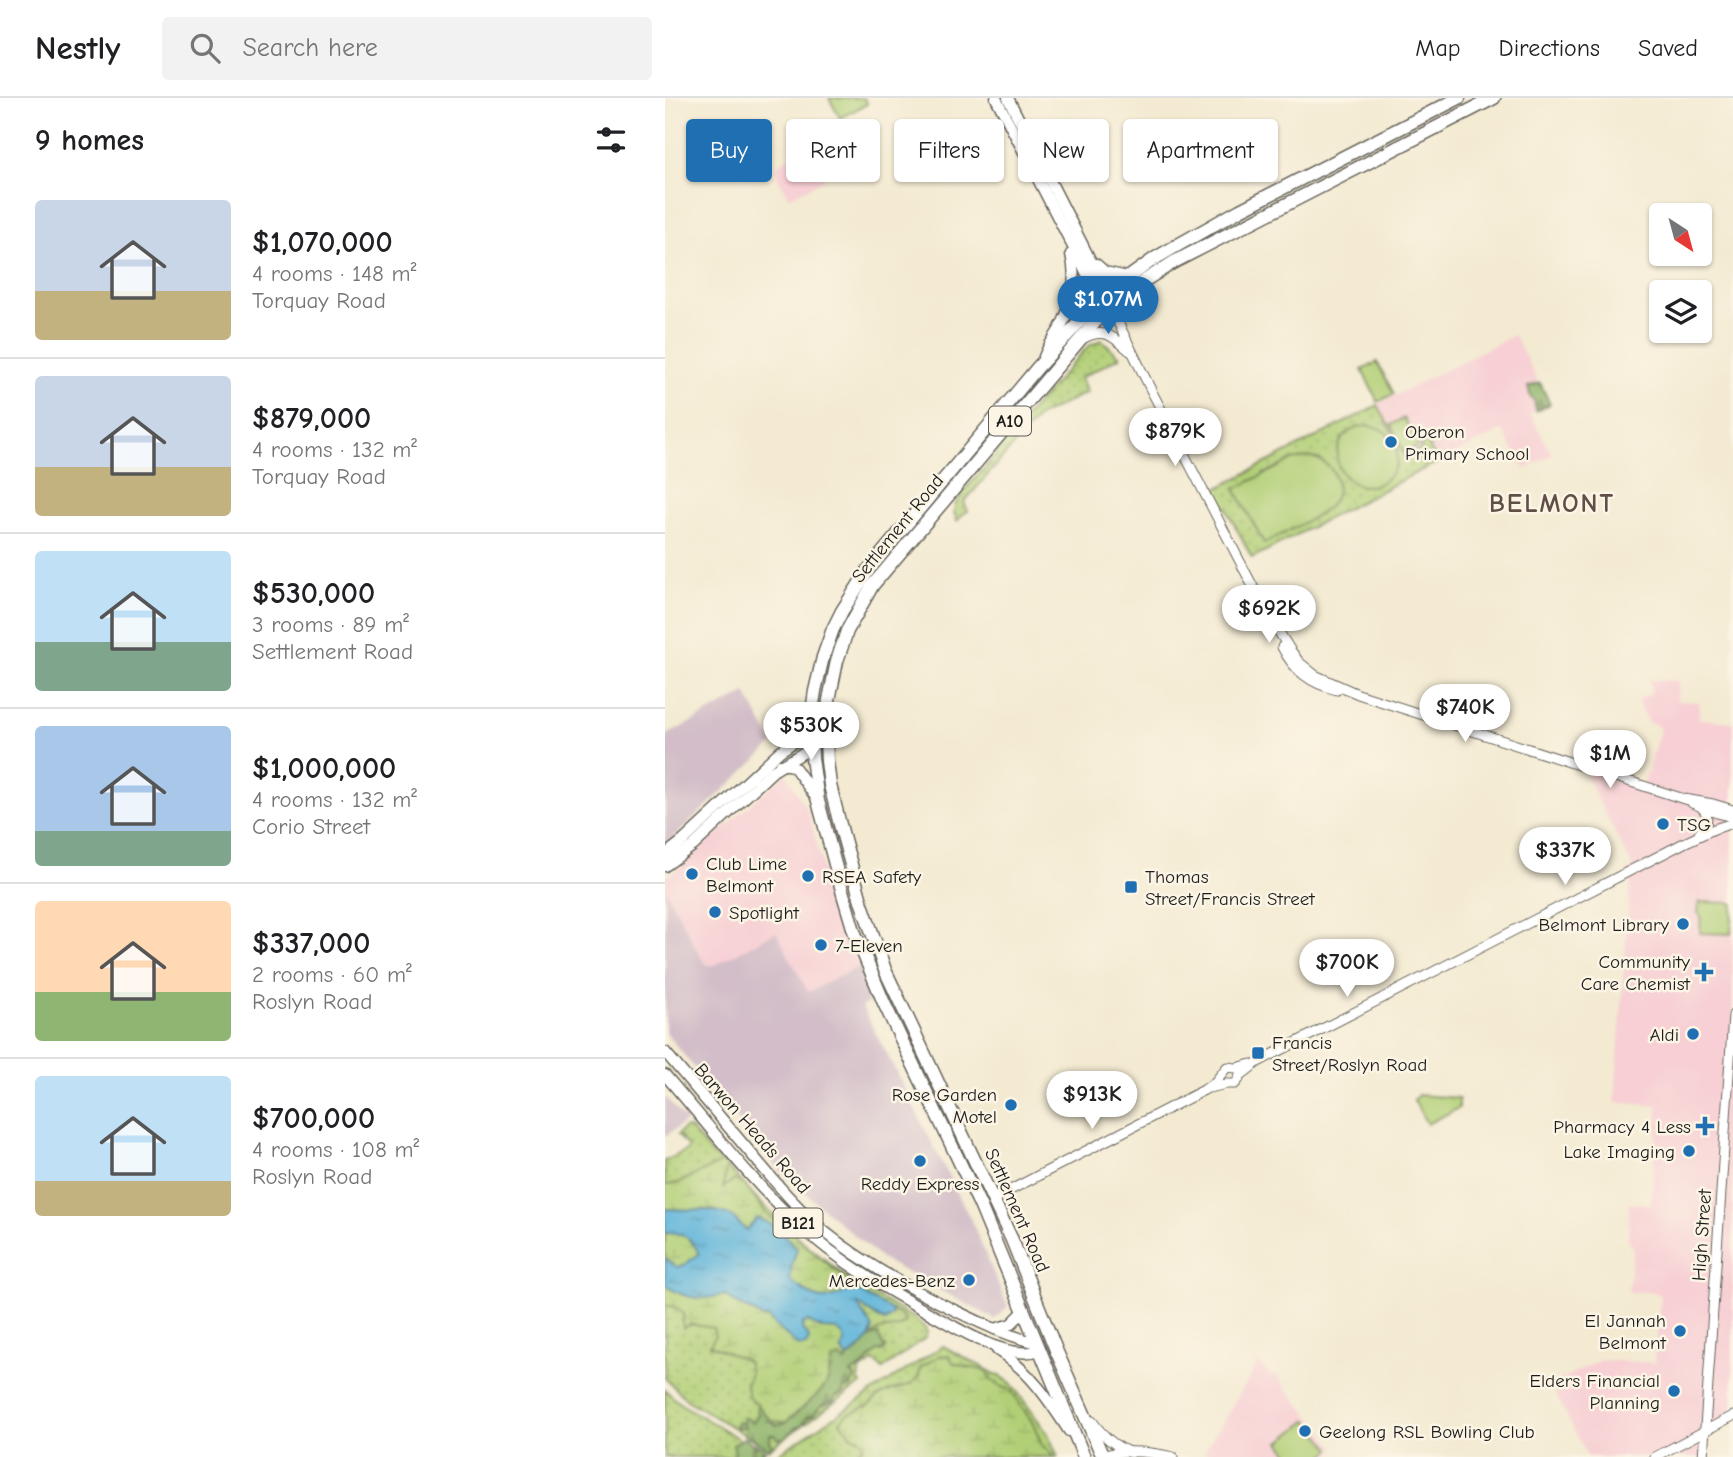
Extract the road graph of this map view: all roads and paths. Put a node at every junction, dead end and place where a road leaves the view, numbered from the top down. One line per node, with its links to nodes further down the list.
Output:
1 (996, 98): 8 (main road)
2 (1008, 98): 9 (main road)
3 (1459, 98): 5 (highway, Settlement Road / A10); 6 (highway)
4 (1494, 98): 6 (highway, Settlement Road / A10)
5 (1447, 104): 7 (highway); 10 (highway, Settlement Road / A10)
6 (1469, 111): 7 (highway, Settlement Road / A10)
7 (1454, 118): 11 (highway, Settlement Road / A10)
8 (1063, 229): 11 (main road); 14 (main road)
9 (1091, 260): 10 (main road); 11 (main road)
10 (1127, 278): 11 (highway, Settlement Road / A10)
11 (1106, 299): 12 (highway, Settlement Road / A10); 13 (street); 14 (highway, Settlement Road / A10)
12 (1073, 346): 13 (street); 15 (highway, Settlement Road / A10)
13 (1133, 355): 21 (street)
14 (1042, 363): 15 (highway, Settlement Road / A10)
15 (941, 492): 16 (highway, Settlement Road / A10); 17 (highway, Settlement Road / A10)
16 (937, 508): 17 (highway); 18 (highway, Settlement Road / A10)
17 (910, 519): 19 (highway, Settlement Road / A10)
18 (826, 738): 19 (highway); 31 (highway, Settlement Road / A10)
19 (811, 743): 20 (main road); 22 (highway, Settlement Road / A10); 23 (main road)
20 (780, 765): 22 (main road); 23 (main road)
21 (1684, 799): 24 (street); 25 (street)
22 (818, 801): 32 (highway, Settlement Road / A10)
23 (730, 805): 29 (main road); 30 (main road)
24 (1700, 807): 26 (street); 28 (street)
25 (1733, 810)
26 (1733, 817)
27 (1733, 824): 28 (street)
28 (1695, 837): 35 (street)
29 (665, 855)
30 (665, 866)
31 (898, 997): 32 (highway); 42 (highway, Settlement Road / A10)
32 (884, 1003): 43 (highway, Settlement Road / A10)
33 (1733, 1015): 53 (street, High Street)
34 (665, 1052): 39 (main road, Barwon Heads Road / B121)
35 (1238, 1072): 36 (street); 38 (street)
36 (1222, 1074): 38 (street); 40 (street)
37 (665, 1075): 41 (main road, Barwon Heads Road / B121)
38 (1227, 1084): 40 (street)
39 (696, 1089): 41 (main road); 44 (main road, Barwon Heads Road / B121)
40 (1204, 1090): 42 (street)
41 (699, 1114): 46 (main road, Barwon Heads Road / B121)
42 (993, 1199): 43 (highway); 49 (highway, Settlement Road / A10)
43 (980, 1205): 45 (highway, Settlement Road / A10)
44 (941, 1304): 46 (main road); 47 (main road, Barwon Heads Road / B121)
45 (1024, 1311): 47 (main road); 50 (highway, Settlement Road / A10)
46 (951, 1325): 48 (main road, Barwon Heads Road / B121)
47 (992, 1329): 50 (main road, Barwon Heads Road / B121)
48 (978, 1339): 50 (main road, Barwon Heads Road / B121); 54 (main road, B121)
49 (1053, 1345): 50 (highway, B121); 51 (highway, Settlement Road / A10)
50 (1039, 1347): 54 (highway, Settlement Road / A10)
51 (1079, 1402): 55 (street); 56 (highway, Settlement Road / A10)
52 (1733, 1416): 53 (street)
53 (1705, 1430): 58 (street); 59 (street, High Street)
54 (1081, 1451)
55 (1131, 1453): 56 (street); 57 (street)
56 (1102, 1457)
57 (1173, 1457)
58 (1655, 1457)
59 (1703, 1457)

